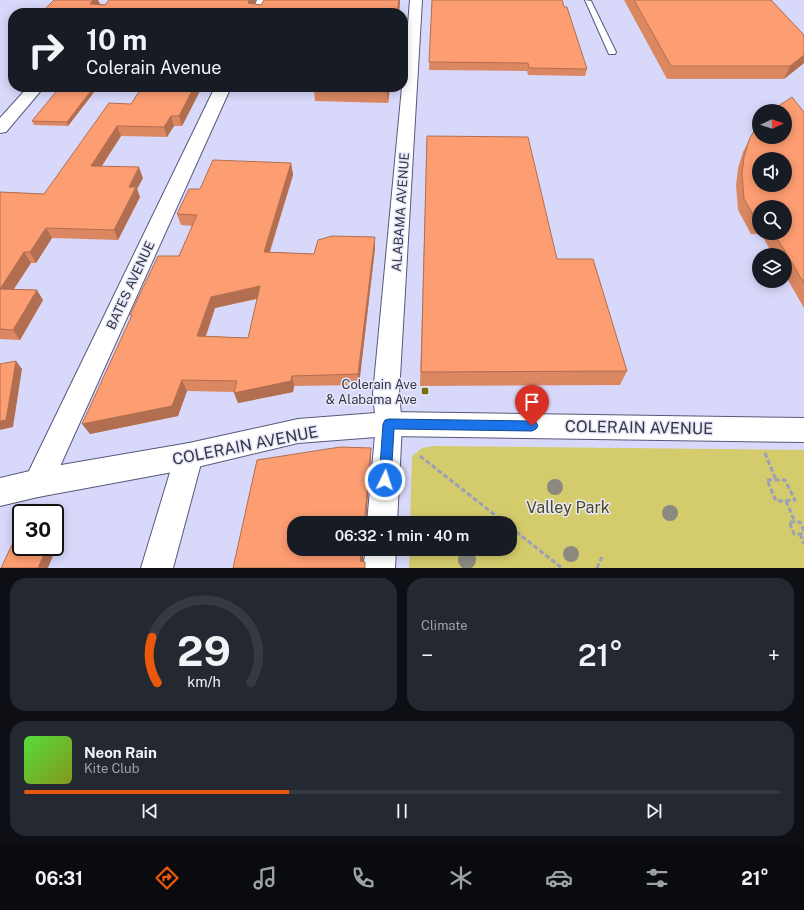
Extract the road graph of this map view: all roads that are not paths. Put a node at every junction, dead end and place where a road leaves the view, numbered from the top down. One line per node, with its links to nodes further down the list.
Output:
1 (416, 0): 7 (street, ALABAMA AVENUE)
2 (589, 1): 3 (lane)
3 (612, 52)
4 (32, 92): 6 (street)
5 (221, 92): 10 (street, BATES AVENUE)
6 (0, 128)
7 (389, 424): 8 (street, COLERAIN AVENUE); 9 (street, COLERAIN AVENUE); 12 (street, ALABAMA AVENUE)
8 (804, 430)
9 (189, 456): 10 (street, COLERAIN AVENUE); 14 (street)
10 (38, 483): 11 (street, COLERAIN AVENUE)
11 (0, 492)
12 (382, 516)
13 (381, 556): 15 (street)
14 (157, 568)
15 (380, 568)

